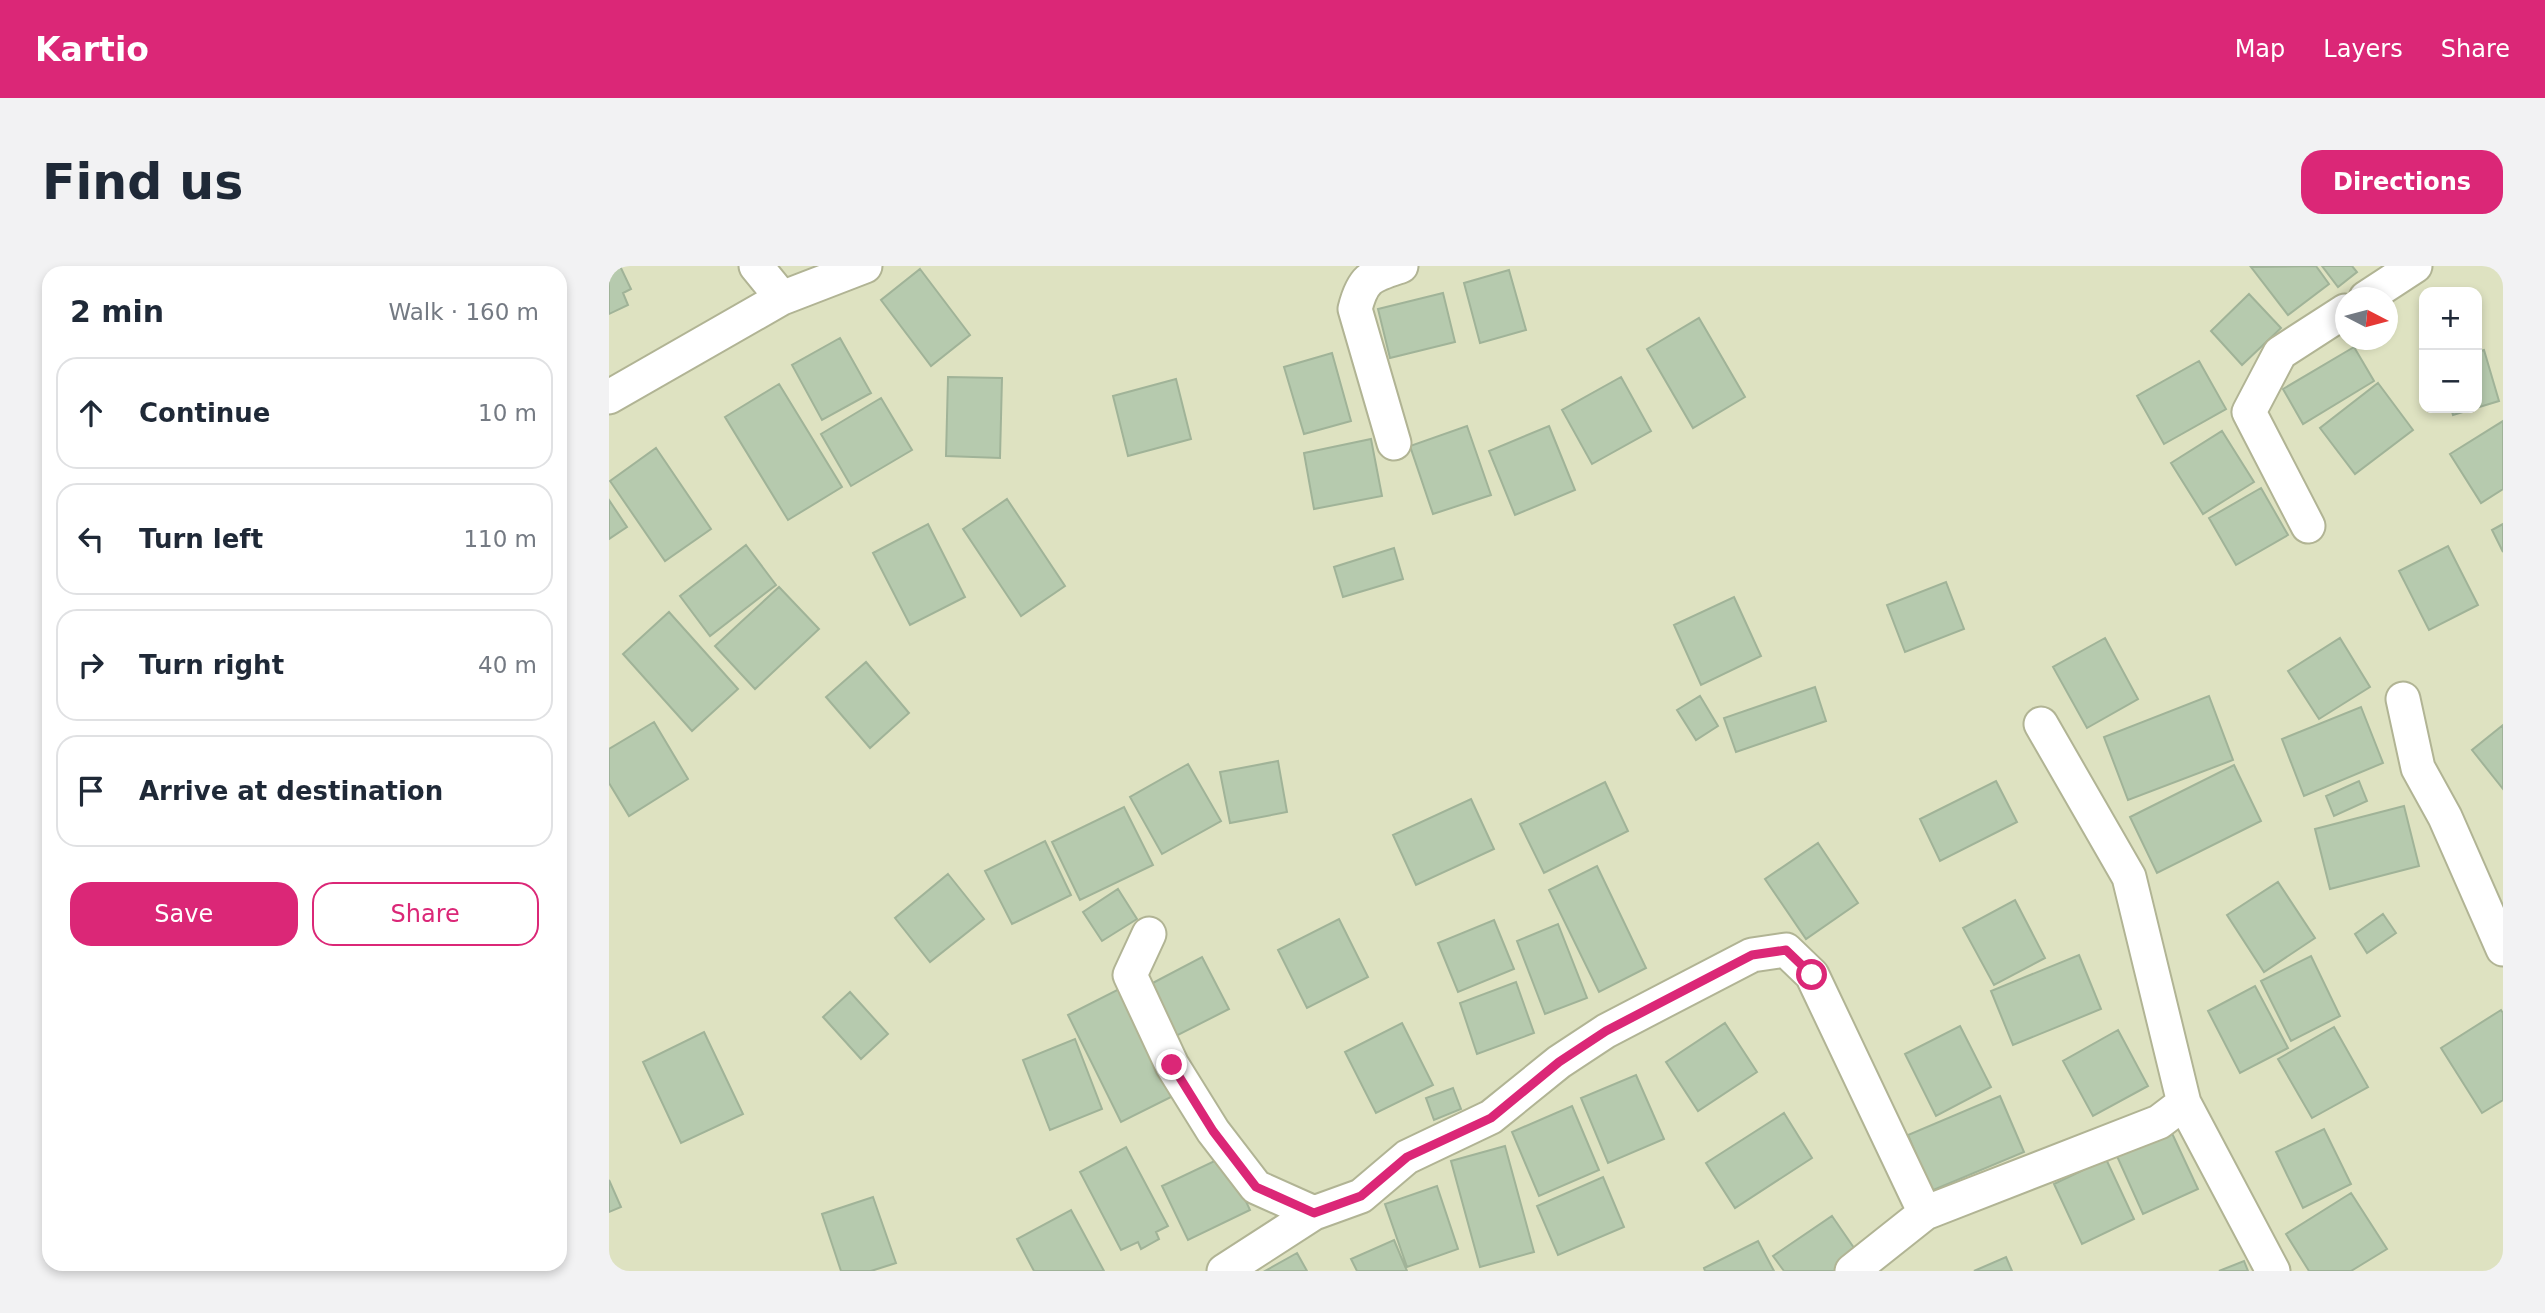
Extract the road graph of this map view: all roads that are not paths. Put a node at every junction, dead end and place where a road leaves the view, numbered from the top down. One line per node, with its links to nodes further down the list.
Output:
1 (756, 266): 6 (street)
2 (865, 266): 6 (street)
3 (1401, 266): 9 (street)
4 (2416, 266): 5 (street)
5 (2383, 287)
6 (782, 298): 8 (street)
7 (2335, 318): 10 (street)
8 (609, 397)
9 (1394, 443)
10 (2308, 526)
11 (2403, 699): 14 (street)
12 (2041, 724): 15 (street)
13 (1149, 934): 16 (street)
14 (2503, 949)
15 (2184, 1103): 17 (street); 20 (street)
16 (1314, 1213): 17 (street); 18 (street)
17 (1925, 1213): 19 (street)
18 (1224, 1271)
19 (1853, 1271)
20 (2273, 1271)

